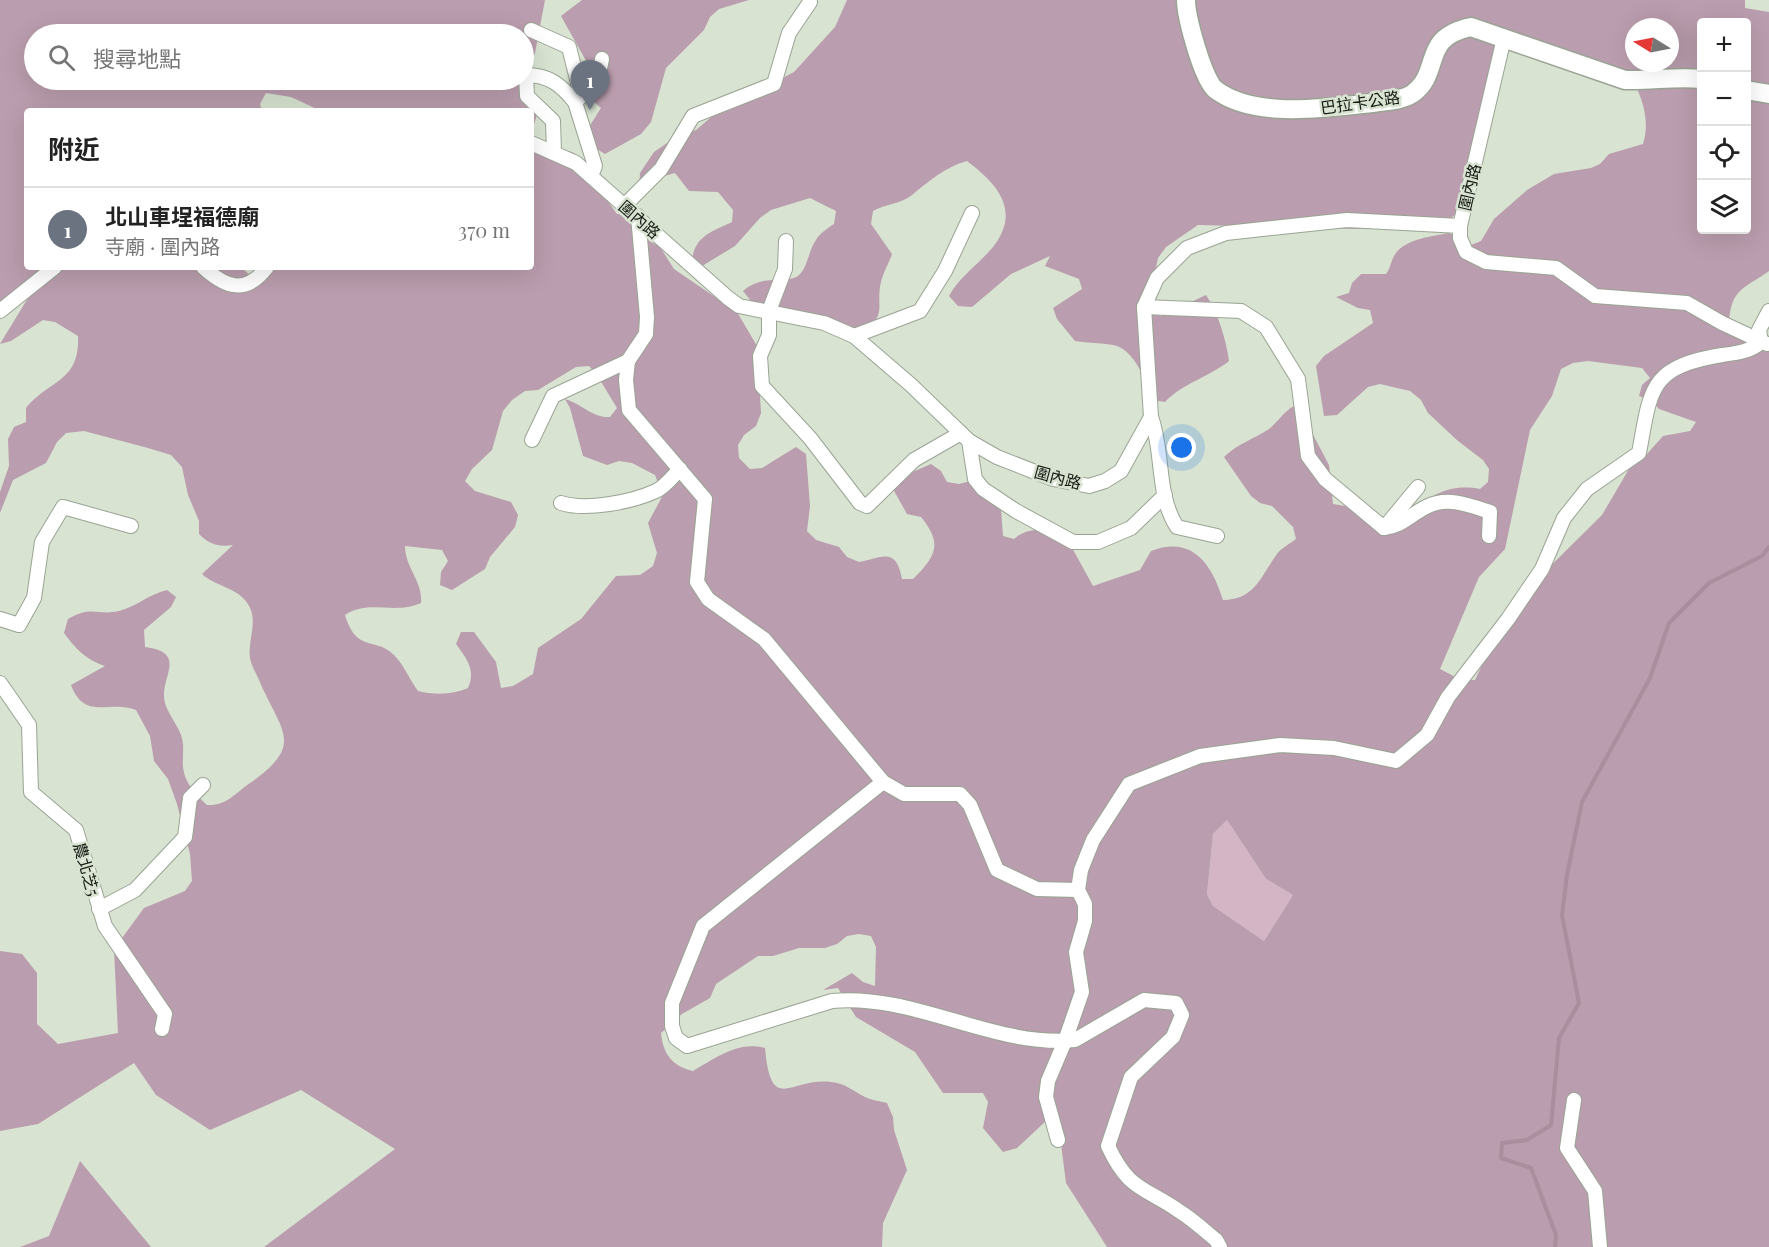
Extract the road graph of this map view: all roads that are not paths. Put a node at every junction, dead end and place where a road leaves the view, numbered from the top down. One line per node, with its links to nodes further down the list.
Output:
1 (1186, 0): 4 (main road, 巴拉卡公路)
2 (810, 2): 15 (street)
3 (534, 31): 11 (street)
4 (1504, 38): 7 (main road, 巴拉卡公路); 18 (street, 圍內路)
5 (602, 59): 11 (street)
6 (534, 75): 11 (street)
7 (1697, 78)
8 (527, 90): 13 (street)
9 (1751, 91): 10 (main road)
10 (1769, 94)
11 (575, 102): 14 (street)
12 (534, 144): 13 (street, 圍內路)
13 (554, 153): 14 (street, 圍內路)
14 (591, 176): 15 (street, 圍內路)
15 (626, 205): 17 (street, 圍內路)
16 (972, 213): 27 (street)
17 (638, 216): 25 (street, 圍內路); 29 (street)
18 (1460, 226): 23 (street, 圍內路); 28 (street)
19 (786, 241): 25 (street)
20 (51, 270): 24 (street)
21 (206, 270): 22 (street)
22 (265, 270)
23 (1144, 307): 30 (street, 圍內路); 38 (street)
24 (0, 311)
25 (769, 311): 27 (street, 圍內路); 31 (street)
26 (1769, 311): 28 (street)
27 (854, 336): 31 (street, 圍內路)
28 (1765, 343): 45 (street)
29 (628, 361): 32 (street); 33 (street)
30 (1151, 417): 31 (street, 圍內路); 35 (street)
31 (965, 437): 35 (street)
32 (532, 440)
33 (680, 469): 36 (street); 43 (street)
34 (1418, 487): 38 (street)
35 (1165, 495): 39 (street)
36 (561, 503)
37 (131, 526): 41 (street)
38 (1384, 528): 40 (street)
39 (1217, 536)
40 (1489, 536)
41 (0, 619)
42 (0, 683): 46 (street, 農北芝5)
43 (883, 782): 45 (street); 48 (street)
44 (203, 785): 46 (street)
45 (1078, 890): 48 (street)
46 (99, 909): 47 (street, 農北芝5)
47 (162, 1029)
48 (1065, 1041): 50 (street); 51 (street)
49 (1574, 1100): 52 (street)
50 (1058, 1140)
51 (1220, 1247)
52 (1600, 1247)

